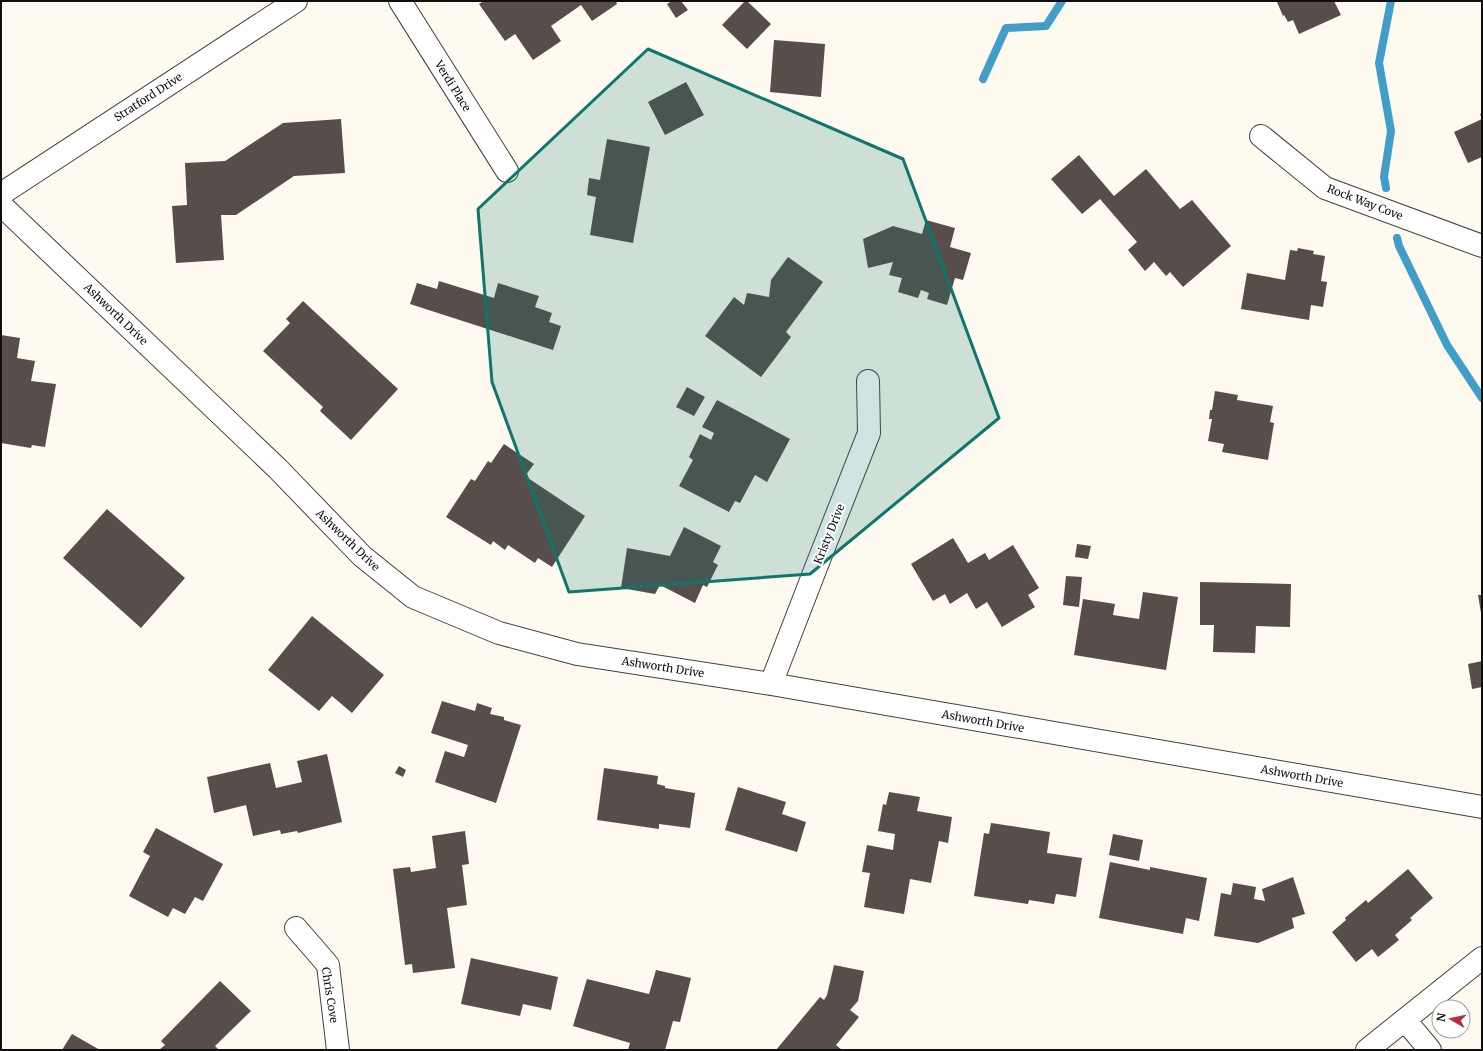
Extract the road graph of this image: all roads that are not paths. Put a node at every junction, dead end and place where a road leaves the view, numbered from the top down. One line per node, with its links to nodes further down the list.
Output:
1 (296, 1): 5 (street, Stratford Drive)
2 (400, 1): 4 (street, Verdi Place)
3 (1261, 136): 7 (street, Rock Way Cove)
4 (507, 171)
5 (1, 194)
6 (1, 205): 9 (street, Ashworth Drive)
7 (1482, 246)
8 (868, 381): 9 (street, Kristy Drive)
9 (771, 684): 10 (street, Ashworth Drive)
10 (1482, 807)
11 (296, 928): 14 (street, Chris Cove)
12 (1482, 958): 13 (street)
13 (1405, 1020): 15 (street); 16 (street)
14 (338, 1050)
15 (1368, 1050)
16 (1430, 1050)

